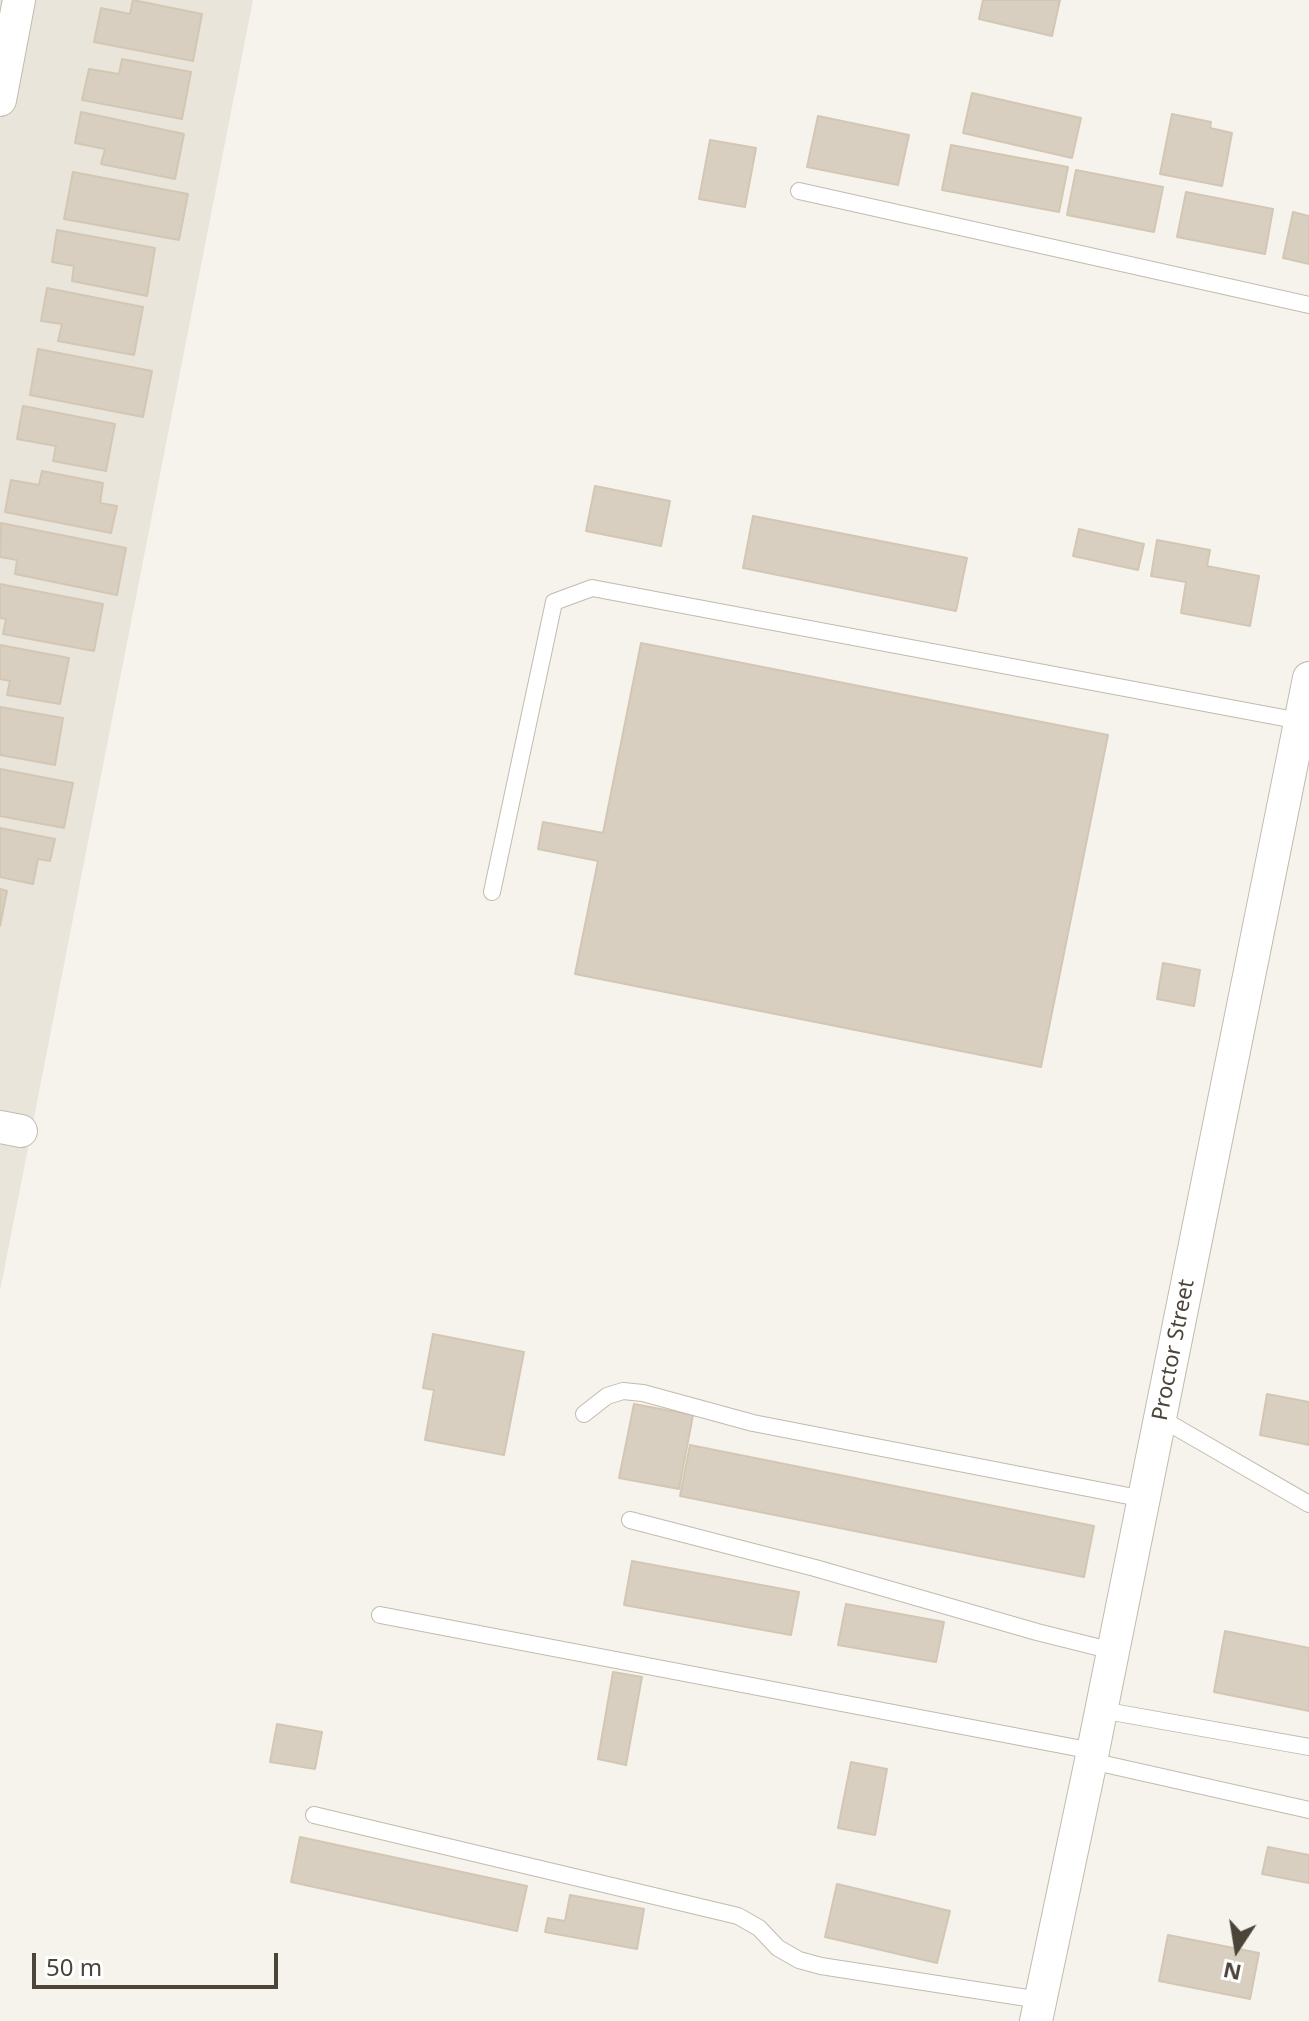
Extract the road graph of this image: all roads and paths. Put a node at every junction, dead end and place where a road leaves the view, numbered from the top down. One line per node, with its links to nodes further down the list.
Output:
1 (19, 0): 2 (street)
2 (0, 100)
3 (799, 191): 4 (lane)
4 (1309, 305)
5 (1309, 678): 6 (street, Proctor Street)
6 (1301, 743): 7 (lane); 9 (street, Proctor Street)
7 (492, 892)
8 (584, 1414): 10 (lane)
9 (1160, 1418): 10 (street, Proctor Street); 11 (lane)
10 (1144, 1499): 14 (street, Proctor Street)
11 (1309, 1504)
12 (630, 1520): 14 (lane)
13 (380, 1615): 17 (lane)
14 (1113, 1651): 15 (street, Proctor Street)
15 (1101, 1710): 16 (lane); 17 (street, Proctor Street)
16 (1309, 1747)
17 (1092, 1756): 18 (lane); 20 (street, Proctor Street)
18 (1309, 1810)
19 (314, 1815): 20 (lane)
20 (1038, 2010)

